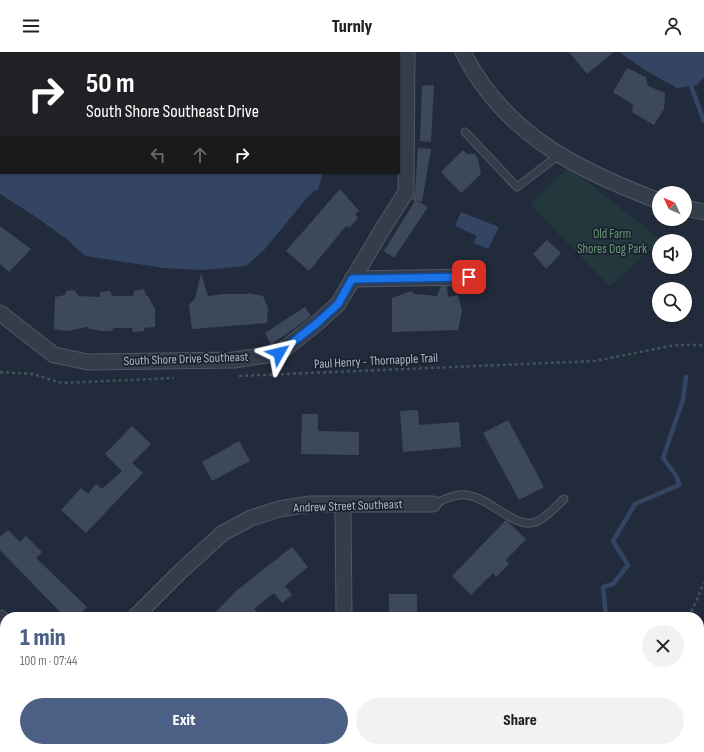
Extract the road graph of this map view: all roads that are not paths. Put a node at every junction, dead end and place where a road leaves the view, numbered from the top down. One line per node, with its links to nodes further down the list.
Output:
1 (407, 52): 9 (street, South Shore Drive Southeast)
2 (463, 52): 4 (street)
3 (465, 132): 4 (lane)
4 (559, 155): 5 (street)
5 (652, 198)
6 (692, 209): 7 (street)
7 (704, 212)
8 (469, 277): 9 (street)
9 (352, 279): 10 (street, South Shore Drive Southeast)
10 (0, 313)
11 (564, 499): 12 (lane)
12 (433, 504): 13 (street, Andrew Street Southeast)
13 (343, 506): 14 (street, Andrew Street Southeast); 15 (street)
14 (140, 612)
15 (344, 612)

